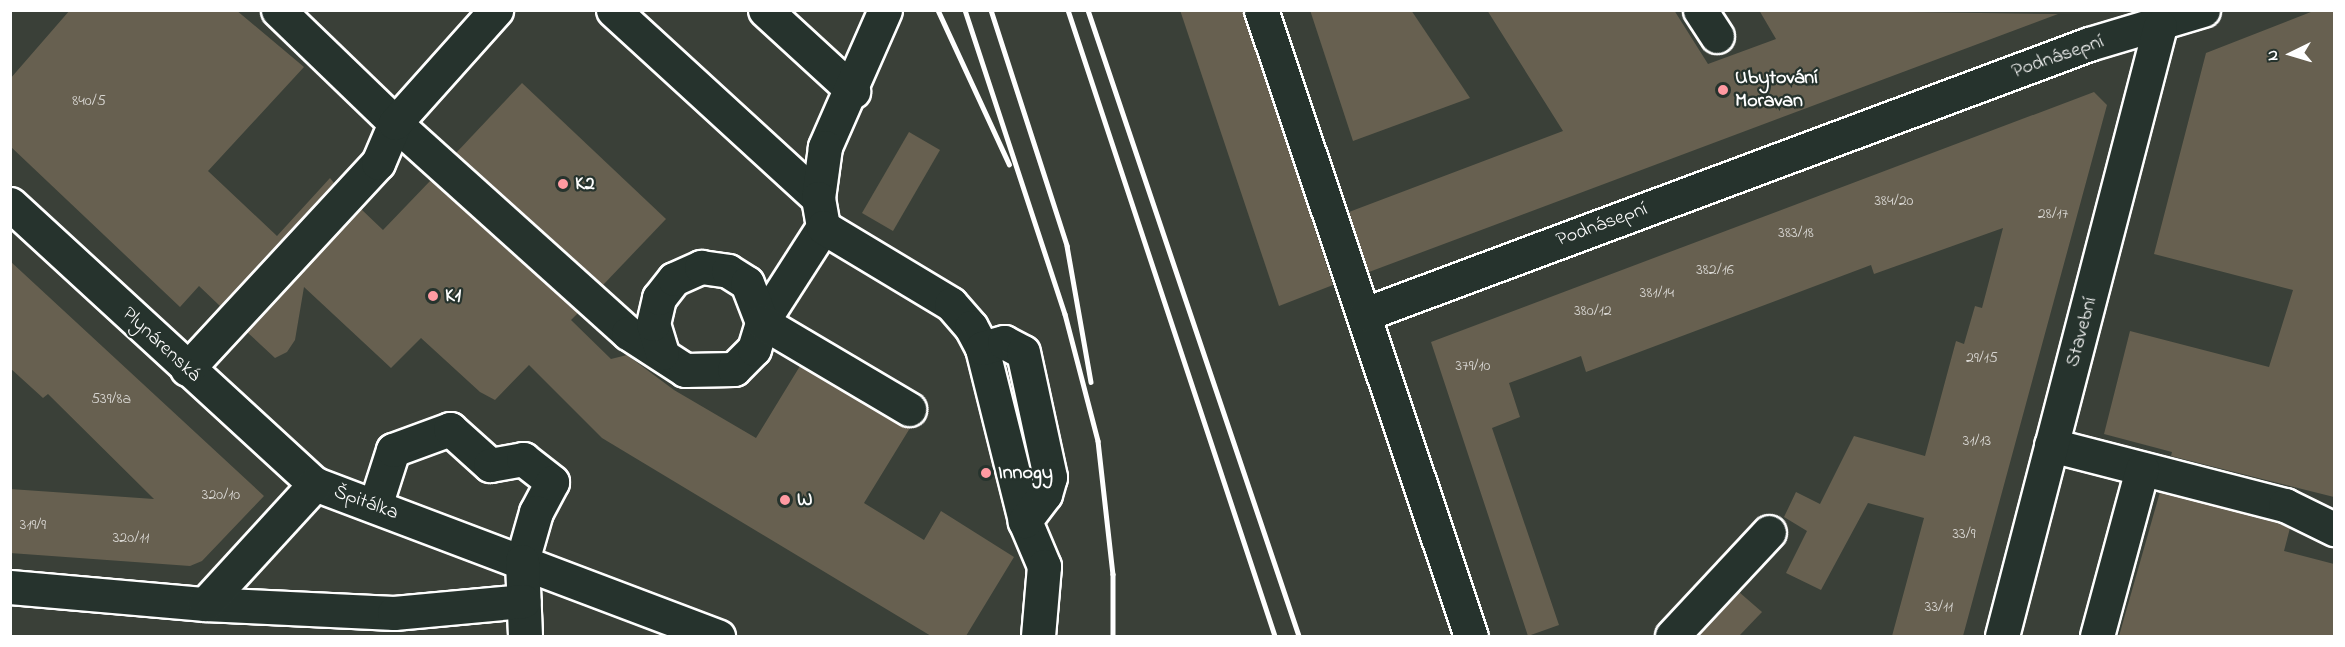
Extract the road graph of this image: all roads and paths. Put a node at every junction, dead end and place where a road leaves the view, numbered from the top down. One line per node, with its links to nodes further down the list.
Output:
1 (278, 10): 10 (street)
2 (496, 10): 10 (street)
3 (613, 10): 12 (street)
4 (765, 10): 9 (street)
5 (885, 10): 9 (street)
6 (1261, 10): 13 (street)
7 (2203, 10): 8 (street, Podnásepní)
8 (2160, 26): 13 (street, Podnásepní); 18 (street, Stavební)
9 (854, 91): 12 (street)
10 (395, 123): 15 (street); 16 (street)
11 (10, 204): 16 (street, Plynárenská)
12 (820, 212): 14 (street); 29 (street)
13 (1365, 314): 30 (street)
14 (762, 322): 15 (street); 15 (street); 17 (street)
15 (662, 353)
16 (187, 369): 20 (street, Plynárenská)
17 (909, 409)
18 (2051, 445): 19 (street); 32 (street, Stavební)
19 (2142, 469): 22 (street); 33 (street)
20 (315, 484): 21 (street, Špitálka); 26 (street, Špitálka)
21 (375, 506): 24 (street, Špitálka); 24 (street)
22 (2334, 530)
23 (1769, 532): 31 (street)
24 (522, 561): 27 (street); 28 (street, Špitálka)
25 (10, 587): 26 (street)
26 (205, 604): 27 (street)
27 (524, 621)
28 (718, 636)
29 (1038, 636)
30 (1471, 636)
31 (1672, 636)
32 (2002, 636)
33 (2097, 636)

